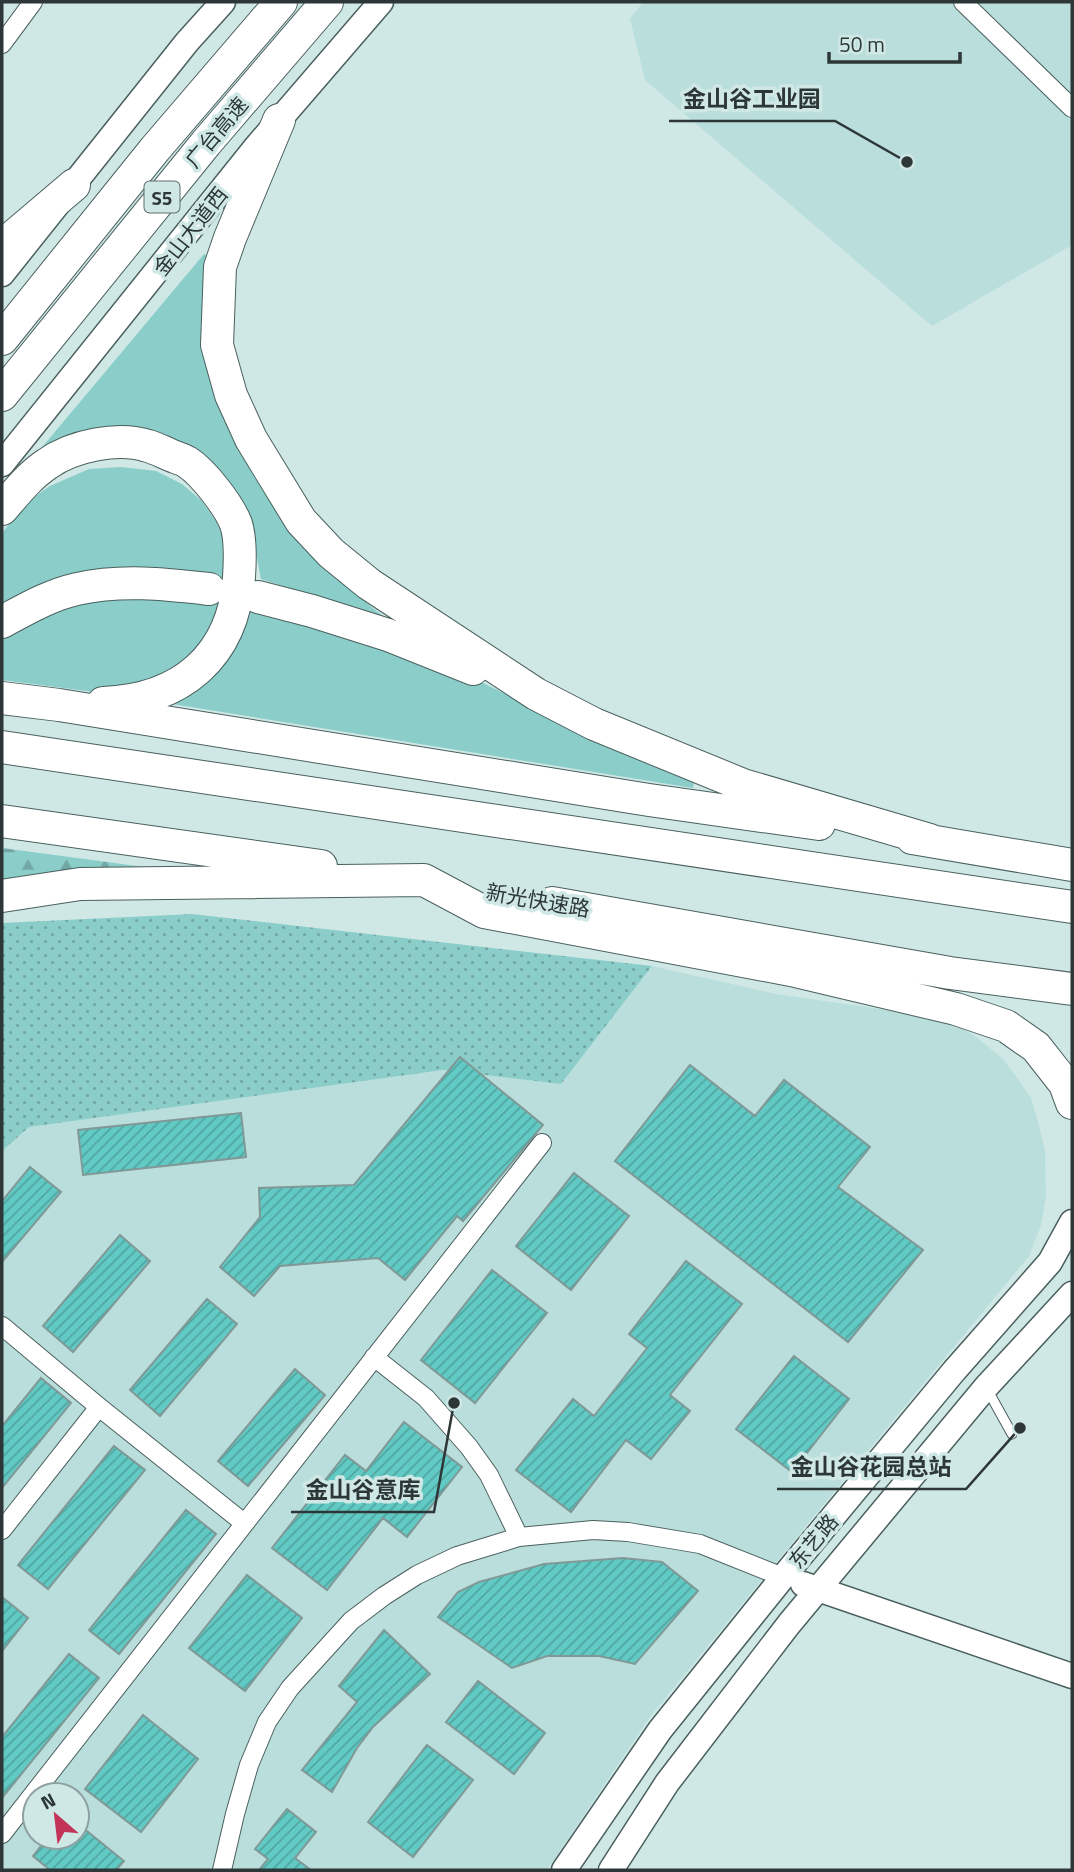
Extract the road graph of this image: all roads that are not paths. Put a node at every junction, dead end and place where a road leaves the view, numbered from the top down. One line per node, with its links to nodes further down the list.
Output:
1 (33, 2): 7 (street)
2 (223, 2): 10 (street)
3 (281, 2): 13 (highway, 广台高速 / S5)
4 (327, 2): 14 (highway, 广台高速 / S5)
5 (382, 2): 9 (street, 金山大道西)
6 (963, 2): 8 (street)
7 (2, 44)
8 (1072, 108)
9 (279, 120): 15 (street, 金山大道西); 20 (highway)
10 (74, 185): 11 (highway); 12 (street)
11 (2, 246)
12 (2, 274)
13 (2, 339)
14 (2, 395)
15 (2, 464)
16 (2, 509): 22 (highway)
17 (209, 589): 19 (highway)
18 (258, 597): 20 (highway)
19 (2, 622)
20 (536, 694): 25 (highway)
21 (2, 698): 22 (highway)
22 (59, 705): 25 (highway)
23 (2, 747): 29 (highway)
24 (2, 821): 27 (highway, 新光快速路)
25 (930, 840): 26 (highway)
26 (1070, 864)
27 (424, 880): 28 (highway); 30 (highway, 新光快速路); 31 (highway)
28 (2, 896)
29 (1072, 907)
30 (1072, 989)
31 (1072, 1103)
32 (542, 1143): 36 (street)
33 (1072, 1222): 43 (street, 东艺路)
34 (1072, 1294): 37 (street, 东艺路)
35 (2, 1326): 38 (street)
36 (374, 1357): 40 (street); 42 (street)
37 (986, 1387): 39 (lane); 44 (street, 东艺路)
38 (99, 1407): 40 (street); 41 (street)
39 (1012, 1434)
40 (244, 1522): 46 (street)
41 (2, 1529)
42 (519, 1537): 43 (street); 47 (street)
43 (783, 1577): 44 (street); 48 (street, 东艺路)
44 (817, 1589): 45 (street); 49 (street, 东艺路)
45 (1072, 1676)
46 (2, 1834)
47 (222, 1870)
48 (564, 1870)
49 (611, 1870)

